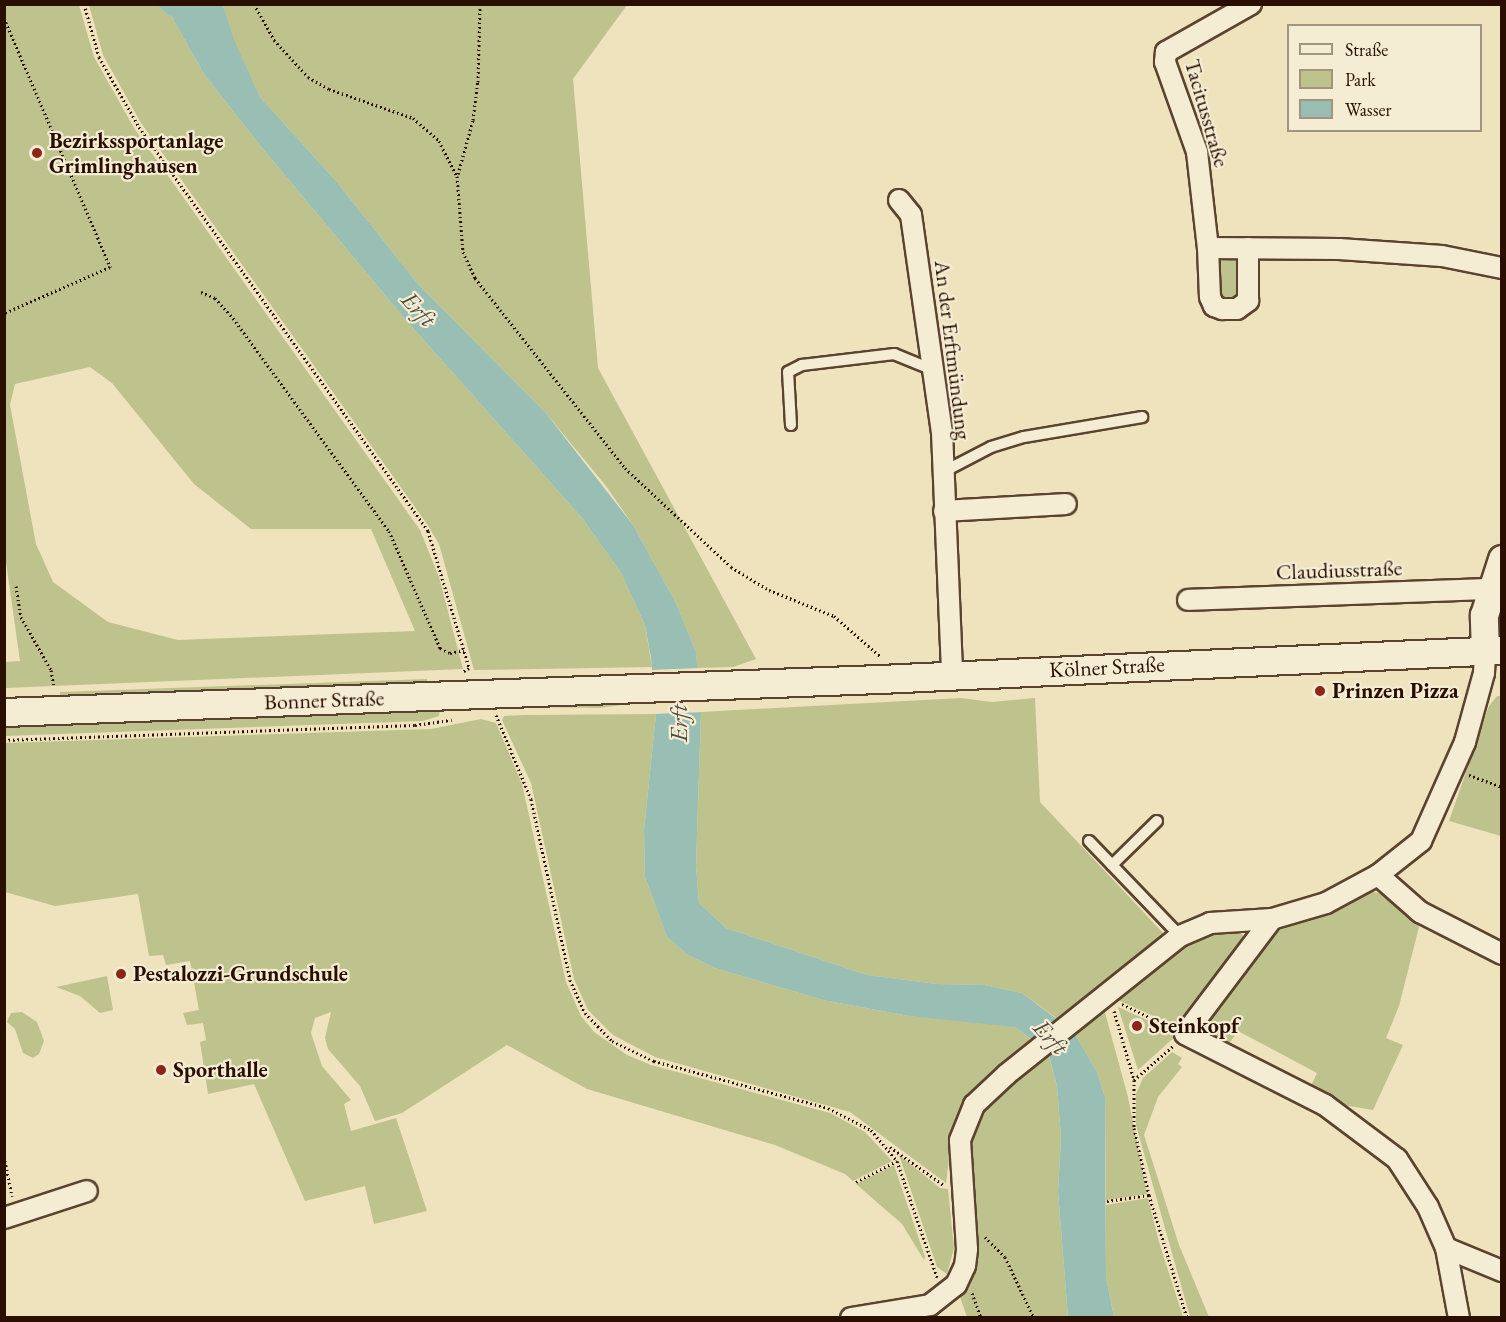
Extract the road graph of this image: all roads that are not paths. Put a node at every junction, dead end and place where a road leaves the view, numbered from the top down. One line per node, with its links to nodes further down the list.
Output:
1 (1251, 4): 3 (street, Tacitusstraße)
2 (899, 200): 6 (street, An der Erftmündung)
3 (1208, 248): 4 (street); 4 (street, Tacitusstraße)
4 (1248, 248): 5 (street)
5 (1502, 268)
6 (933, 370): 8 (lane); 9 (street, An der Erftmündung)
7 (1142, 417): 9 (lane)
8 (791, 425)
9 (943, 472): 11 (street, An der Erftmündung)
10 (1066, 504): 11 (street)
11 (945, 511): 16 (street, An der Erftmündung)
12 (1502, 559): 13 (main road)
13 (1491, 589): 14 (street, Claudiusstraße); 15 (main road)
14 (1188, 600)
15 (1493, 650): 16 (main road, Kölner Straße); 22 (street)
16 (952, 675): 17 (main road, Kölner Straße)
17 (713, 685): 18 (main road, Bonner Straße)
18 (4, 712)
19 (1157, 821): 21 (lane)
20 (1089, 841): 21 (lane)
21 (1112, 865): 24 (lane)
22 (1378, 875): 23 (street); 25 (street)
23 (1272, 919): 24 (street); 28 (street)
24 (1180, 936): 30 (street)
25 (1502, 954)
26 (87, 1191): 27 (street)
27 (10, 1217)
28 (1446, 1248): 29 (street); 31 (street)
29 (1502, 1270)
30 (850, 1317)
31 (1459, 1317)

